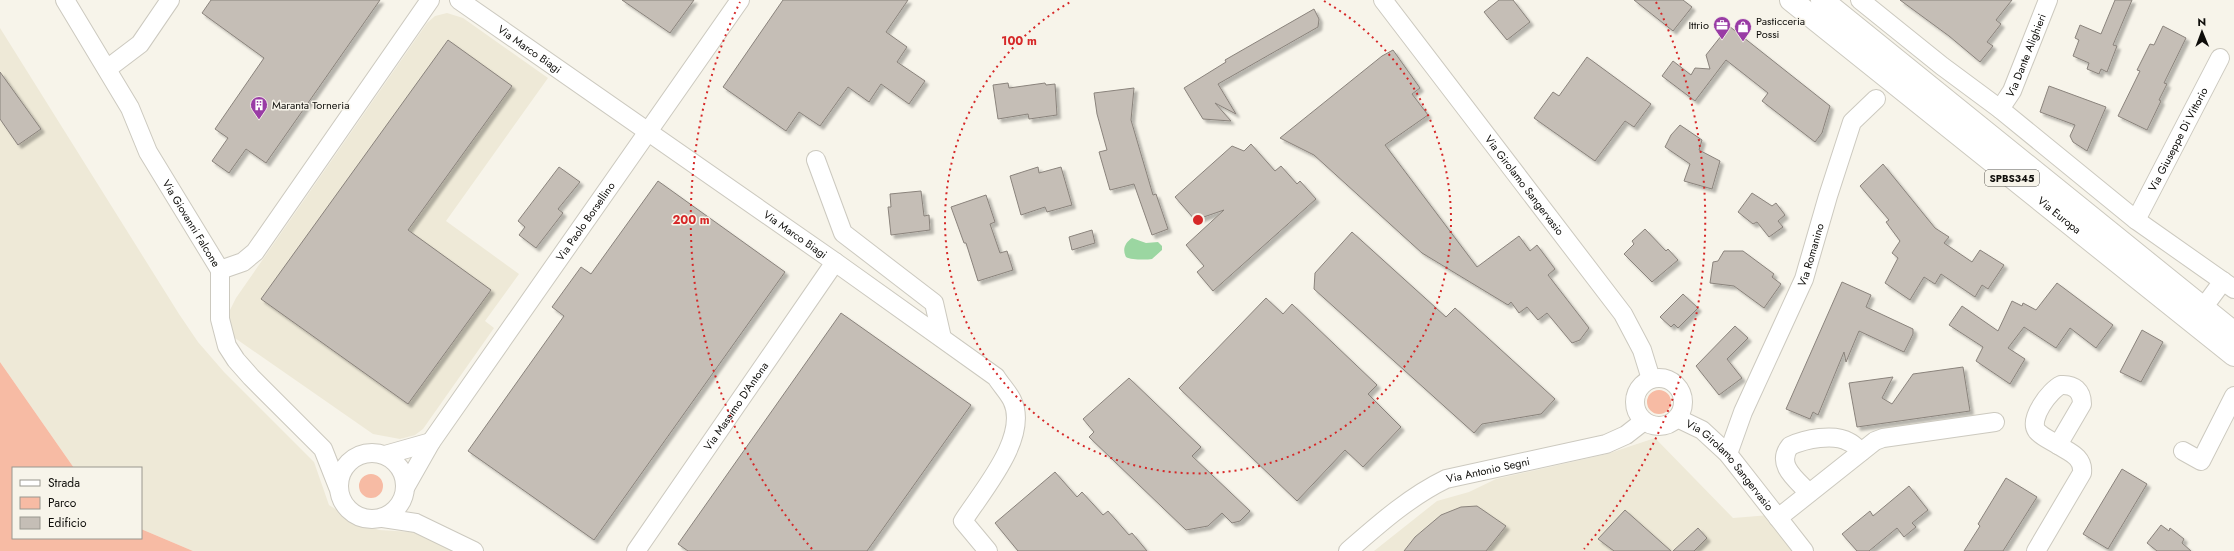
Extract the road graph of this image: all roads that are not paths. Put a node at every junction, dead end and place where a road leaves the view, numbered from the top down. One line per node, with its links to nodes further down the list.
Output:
1 (65, 0): 14 (street, Via Giovanni Falcone)
2 (170, 0): 14 (street)
3 (430, 0): 24 (street)
4 (459, 0): 18 (street, Via Marco Biagi)
5 (740, 0): 18 (street, Via Paolo Borsellino)
6 (1383, 0): 30 (street, Via Girolamo Sangervasio)
7 (1791, 0): 29 (main road, Via Europa / SPBS345)
8 (1822, 0): 15 (main road, Via Europa / SPBS345)
9 (1860, 0): 11 (street)
10 (2048, 0): 17 (street, Via Dante Alighieri)
11 (1881, 7): 13 (street)
12 (2220, 58): 22 (street, Via Giuseppe Di Vittorio)
13 (1942, 66): 15 (street); 17 (street)
14 (106, 69): 24 (street, Via Giovanni Falcone)
15 (1927, 86): 21 (main road, Via Europa / SPBS345)
16 (1876, 99): 32 (street, Via Romanino)
17 (2000, 109): 20 (street)
18 (648, 132): 23 (street, Via Marco Biagi); 37 (street, Via Paolo Borsellino)
19 (816, 160): 28 (street)
20 (2062, 160): 21 (street, Via Europa); 22 (street)
21 (2046, 181): 26 (main road, Via Europa / SPBS345)
22 (2136, 220): 25 (street)
23 (836, 262): 28 (street, Via Marco Biagi); 52 (street, Via Massimo D'Antona)
24 (220, 270): 39 (street, Via Giovanni Falcone)
25 (2228, 285): 26 (street)
26 (2203, 308): 27 (main road, Via Europa / SPBS345)
27 (2234, 333)
28 (942, 338): 53 (street, Via Marco Biagi)
29 (2234, 355)
30 (1652, 379): 33 (street, Via Girolamo Sangervasio); 34 (street)
31 (2234, 396): 40 (street)
32 (1743, 412): 36 (street, Via Romanino); 42 (street, Via Romanino)
33 (1677, 418): 34 (street, Via Girolamo Sangervasio); 36 (street, Via Girolamo Sangervasio)
34 (1644, 421): 54 (street, Via Antonio Segni)
35 (1995, 422): 41 (street, Via Girolamo Sangervasio)
36 (1712, 437): 42 (street, Via Girolamo Sangervasio)
37 (431, 442): 43 (street); 46 (street, Via Paolo Borsellino)
38 (2058, 445): 56 (street)
39 (323, 449): 44 (street); 45 (street, Via Giovanni Falcone)
40 (2183, 451)
41 (1861, 452): 47 (street, Via Girolamo Sangervasio); 47 (street)
42 (1728, 454): 49 (street, Via Girolamo Sangervasio)
43 (385, 455): 44 (street); 46 (street)
44 (359, 456): 45 (street)
45 (338, 487): 48 (street, Via Giovanni Falcone)
46 (405, 491): 48 (street); 50 (street)
47 (1809, 493): 49 (street, Via Girolamo Sangervasio)
48 (383, 518): 50 (street, Via Giovanni Falcone)
49 (1778, 518): 55 (street, Via Girolamo Sangervasio)
50 (416, 523): 51 (street, Via Giovanni Falcone)
51 (474, 551)
52 (636, 551)
53 (988, 551)
54 (1348, 551)
55 (1804, 551)
56 (2036, 551)

